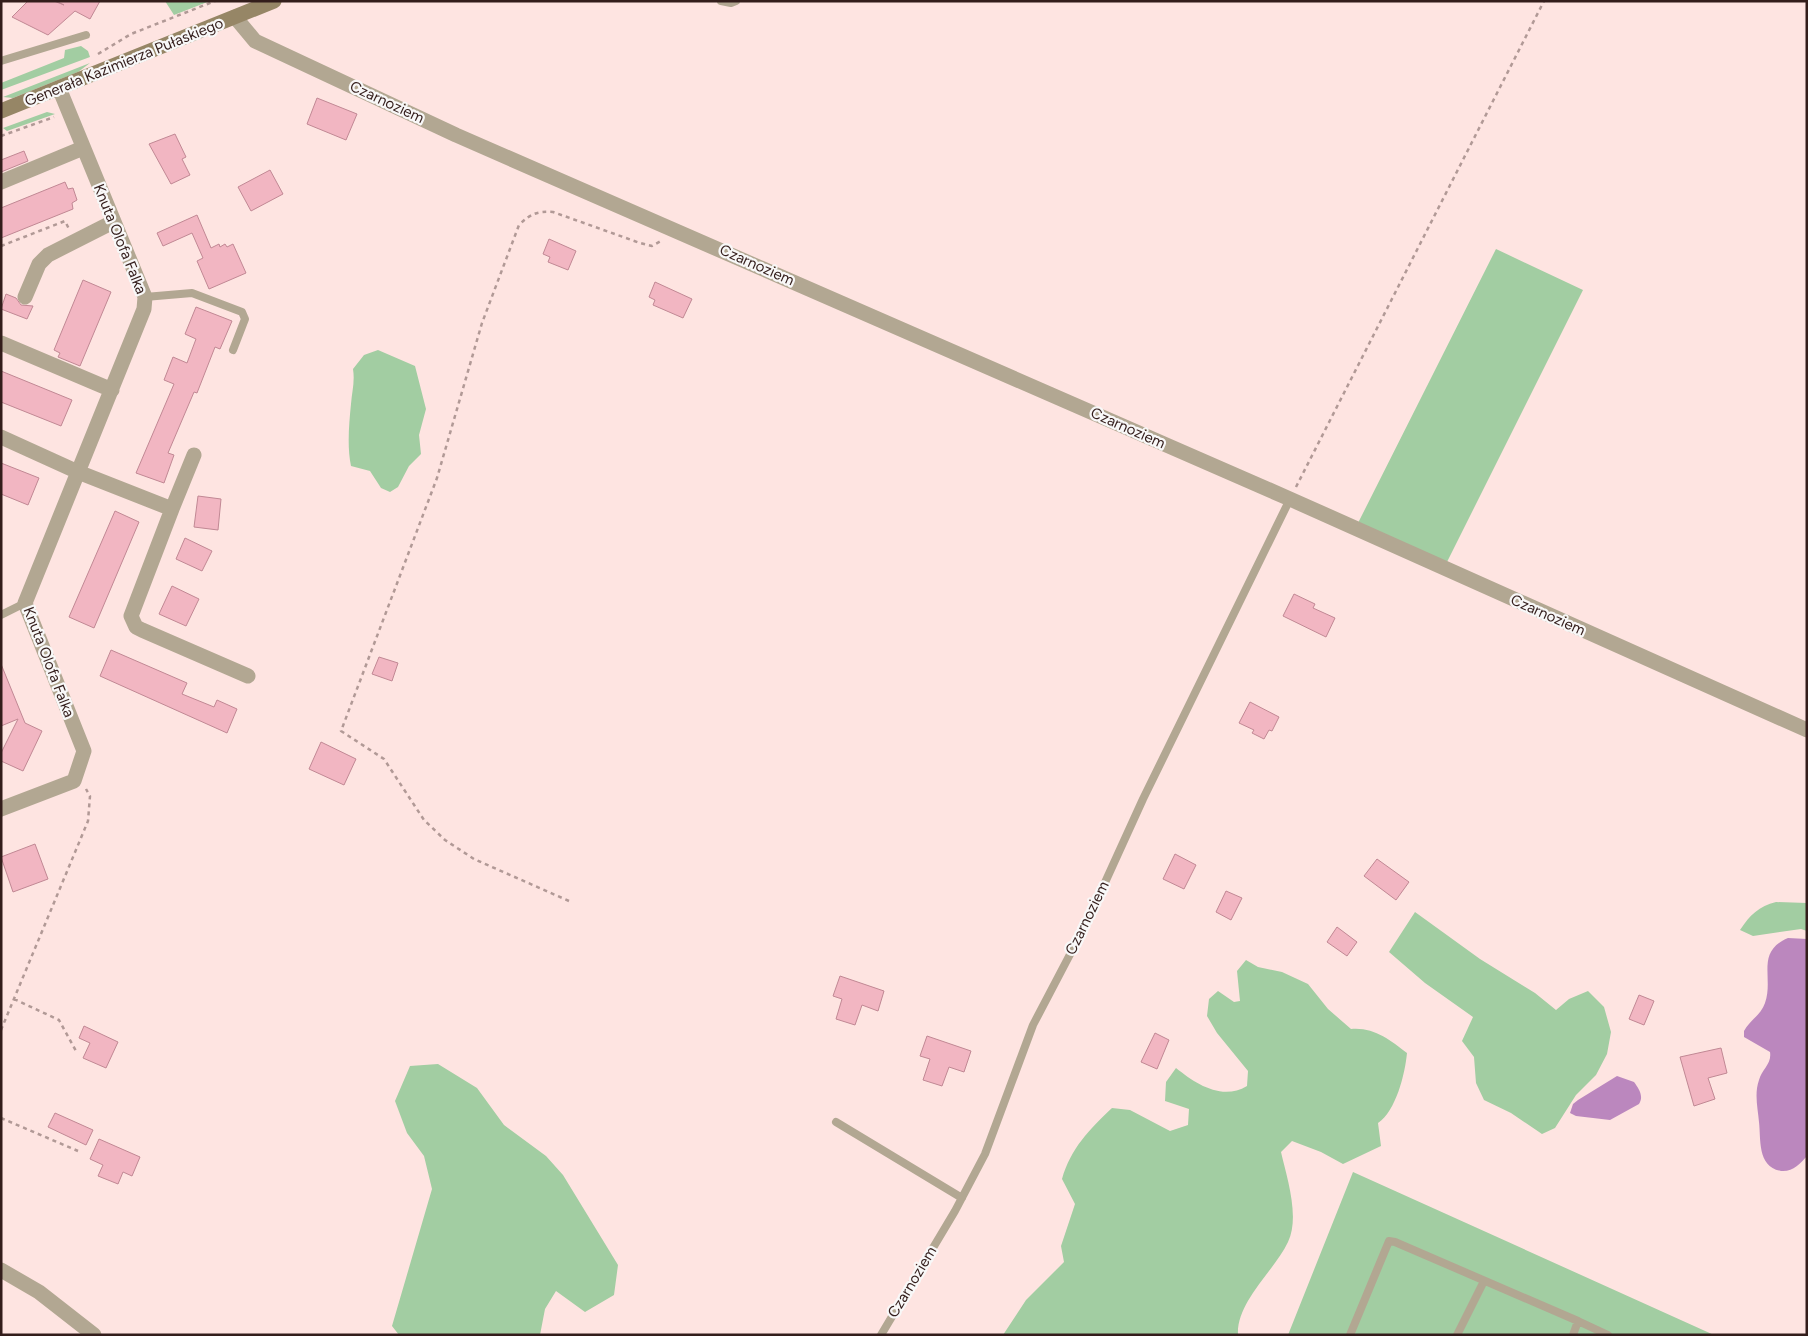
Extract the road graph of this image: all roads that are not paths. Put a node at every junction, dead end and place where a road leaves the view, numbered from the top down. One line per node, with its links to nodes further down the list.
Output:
1 (274, 1): 4 (main road, Generała Kazimierza Pułaskiego)
2 (722, 1): 3 (lane)
3 (736, 1)
4 (235, 17): 7 (main road, Generała Kazimierza Pułaskiego); 20 (street, Czarnoziem)
5 (86, 35): 6 (lane)
6 (1, 61)
7 (59, 88): 8 (main road, Generała Kazimierza Pułaskiego); 9 (street, Knuta Olofa Falka)
8 (1, 111)
9 (83, 148): 10 (street); 11 (street, Knuta Olofa Falka)
10 (1, 182)
11 (113, 222): 12 (street); 13 (street, Knuta Olofa Falka)
12 (25, 297)
13 (145, 297): 15 (lane); 16 (street, Knuta Olofa Falka)
14 (1, 343): 16 (street)
15 (233, 350)
16 (112, 390): 19 (street, Knuta Olofa Falka)
17 (1, 437): 19 (street)
18 (194, 455): 21 (street)
19 (78, 472): 21 (street); 22 (street, Knuta Olofa Falka)
20 (1290, 499): 25 (street, Czarnoziem); 28 (lane, Czarnoziem)
21 (172, 510): 24 (street)
22 (24, 603): 23 (lane); 26 (street, Knuta Olofa Falka)
23 (1, 615)
24 (248, 676)
25 (1807, 730)
26 (1, 810)
27 (836, 1122): 28 (lane)
28 (962, 1198): 33 (lane, Czarnoziem)
29 (1, 1270): 32 (street)
30 (1484, 1280): 31 (lane); 34 (lane); 35 (lane)
31 (1578, 1321): 36 (lane); 37 (lane)
32 (94, 1335)
33 (881, 1335)
34 (1350, 1335)
35 (1457, 1335)
36 (1573, 1335)
37 (1608, 1335)

